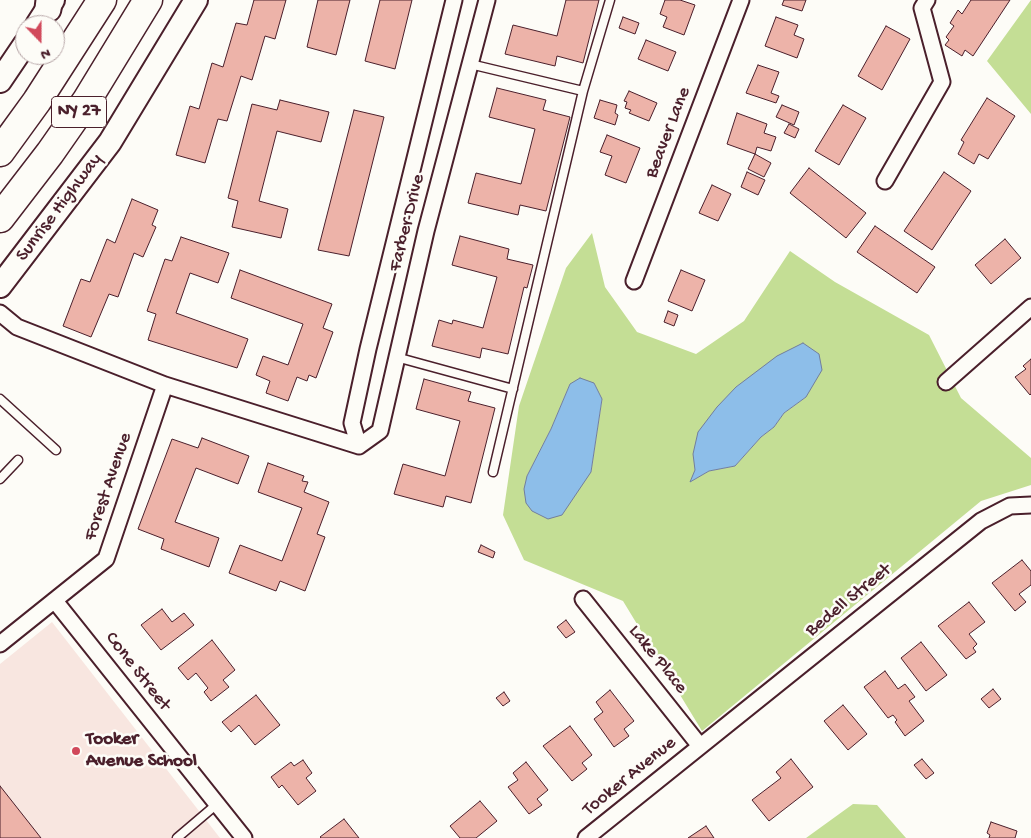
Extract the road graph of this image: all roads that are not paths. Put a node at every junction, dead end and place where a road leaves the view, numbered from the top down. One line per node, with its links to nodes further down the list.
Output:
1 (102, 0): 13 (highway, NY 27)
2 (148, 0): 15 (highway, NY 27)
3 (196, 0): 17 (main road, Sunrise Highway)
4 (454, 0): 25 (street, Farber Drive)
5 (487, 0): 10 (street, Farber Drive)
6 (610, 0): 12 (lane)
7 (741, 0): 16 (street, Beaver Lane)
8 (928, 0): 14 (street)
9 (15, 58): 11 (main road)
10 (470, 64): 12 (lane); 20 (street, Farber Drive)
11 (0, 80)
12 (583, 91): 23 (lane)
13 (0, 152)
14 (885, 180)
15 (0, 218)
16 (634, 280)
17 (0, 286)
18 (1031, 307): 21 (street)
19 (0, 313): 22 (street)
20 (396, 356): 23 (lane); 25 (street, Farber Drive)
21 (946, 382)
22 (166, 385): 25 (street); 32 (street, Forest Avenue)
23 (513, 389): 28 (lane)
24 (0, 400): 26 (lane)
25 (359, 446)
26 (56, 450)
27 (18, 460): 29 (lane)
28 (494, 472)
29 (0, 479)
30 (1031, 505): 34 (street, Bedell Street)
31 (583, 599): 34 (street, Lake Place)
32 (55, 601): 33 (street, Forest Avenue); 35 (street, Cone Street)
33 (0, 644)
34 (700, 746): 38 (street, Tooker Avenue)
35 (217, 804): 36 (lane); 37 (street, Cone Street)
36 (177, 838)
37 (244, 838)
38 (586, 838)

